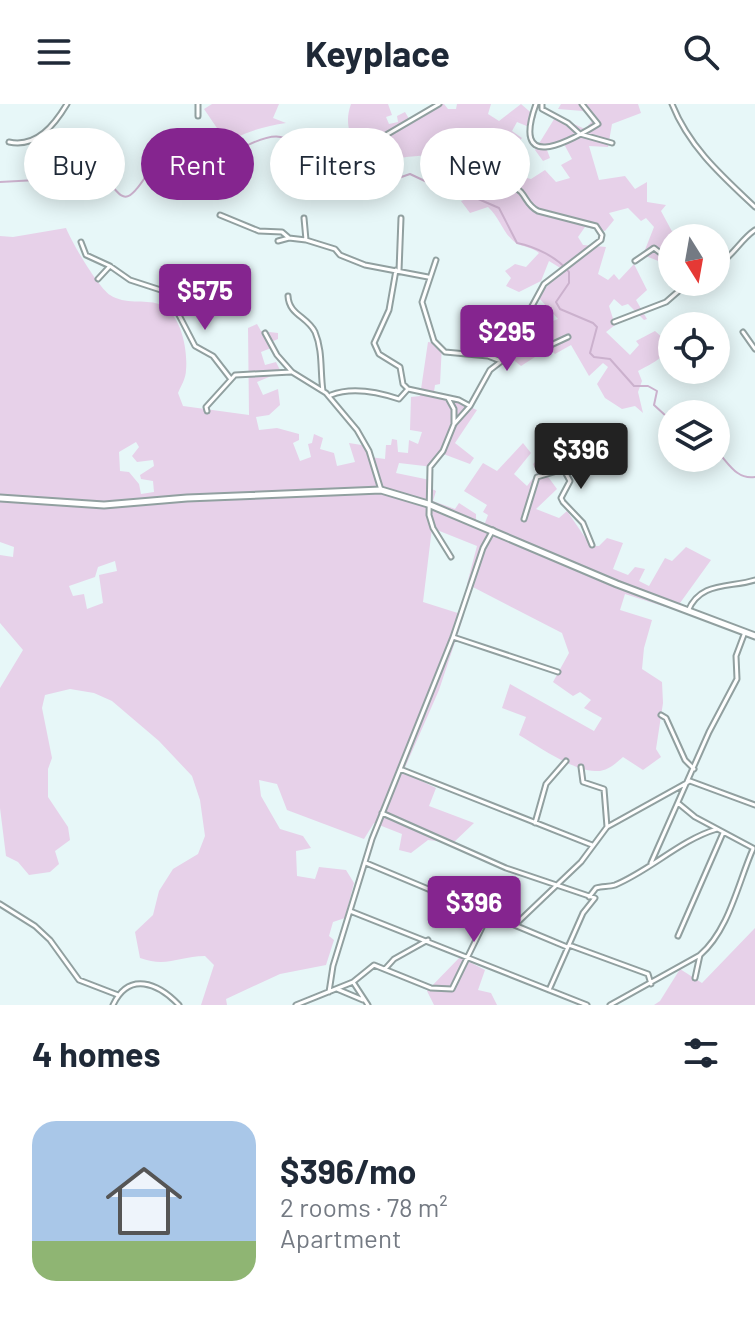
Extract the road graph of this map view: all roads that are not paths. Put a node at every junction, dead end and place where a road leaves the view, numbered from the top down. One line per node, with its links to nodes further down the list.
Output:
1 (67, 104): 10 (street)
2 (198, 104): 7 (street)
3 (439, 104): 8 (street)
4 (539, 104): 9 (street); 9 (street)
5 (582, 104): 9 (street)
6 (672, 104): 13 (street)
7 (198, 116)
8 (398, 128)
9 (580, 134): 11 (street)
10 (9, 142)
11 (612, 143)
12 (526, 200): 37 (street)
13 (755, 207)
14 (220, 215): 18 (street)
15 (304, 218): 19 (street)
16 (401, 218): 27 (street)
17 (755, 230): 23 (street)
18 (289, 238): 19 (street); 20 (street)
19 (306, 240): 27 (street)
20 (278, 241)
21 (81, 242): 26 (street)
22 (658, 251): 25 (street)
23 (730, 257)
24 (436, 260): 28 (street)
25 (635, 261)
26 (110, 266): 29 (street); 40 (street)
27 (398, 270): 28 (street); 41 (street)
28 (428, 278): 38 (street)
29 (98, 279)
30 (288, 296): 42 (street)
31 (673, 296): 32 (street)
32 (614, 322)
33 (743, 332): 36 (street)
34 (265, 333): 39 (street)
35 (568, 337): 37 (street)
36 (755, 349)
37 (512, 353): 38 (street)
38 (501, 361): 45 (street)
39 (292, 372): 40 (street); 42 (street)
40 (230, 378): 46 (street)
41 (408, 389): 43 (street); 44 (street)
42 (323, 391): 43 (street)
43 (329, 395): 50 (street)
44 (448, 398): 45 (street); 47 (street)
45 (470, 406): 47 (street)
46 (207, 411)
47 (454, 424): 52 (street)
48 (551, 446): 49 (street)
49 (565, 469): 53 (street); 55 (street)
50 (381, 490): 51 (main road); 52 (main road)
51 (0, 498)
52 (428, 504): 54 (main road); 56 (street)
53 (524, 519)
54 (493, 530): 58 (main road); 61 (street)
55 (592, 545)
56 (451, 557)
57 (755, 580): 58 (street)
58 (688, 611): 59 (main road)
59 (745, 632): 60 (main road); 67 (street)
60 (755, 636)
61 (453, 637): 62 (street); 66 (street)
62 (558, 672)
63 (661, 715): 67 (street)
64 (566, 761): 72 (street)
65 (581, 767): 73 (street)
66 (400, 769): 71 (street); 72 (street)
67 (694, 769): 68 (street)
68 (690, 781): 69 (street); 70 (street); 73 (street)
69 (678, 803): 74 (street); 79 (street)
70 (755, 805)
71 (382, 813): 78 (street); 80 (street)
72 (534, 824): 76 (street)
73 (607, 827): 76 (street)
74 (717, 829): 75 (street); 79 (street)
75 (723, 833): 77 (street); 86 (street)
76 (592, 845): 80 (street)
77 (754, 849): 89 (street)
78 (366, 863): 83 (street); 84 (street)
79 (651, 863): 81 (street)
80 (554, 886): 81 (street); 85 (street)
81 (589, 897): 88 (street)
82 (0, 904): 98 (street)
83 (350, 911): 87 (street); 97 (street)
84 (489, 913): 85 (street); 90 (street)
85 (516, 924): 88 (street)
86 (678, 936)
87 (428, 940): 90 (street); 91 (street)
88 (568, 946): 94 (street); 96 (street)
89 (700, 955): 92 (street); 94 (street)
90 (470, 957): 91 (street); 96 (street)
91 (385, 969): 93 (street)
92 (695, 978)
93 (353, 982): 95 (street); 99 (street)
94 (651, 984): 105 (street)
95 (337, 989): 97 (street); 99 (street)
96 (549, 990): 104 (street)
97 (329, 992): 102 (street)
98 (118, 995): 100 (street); 101 (street)
99 (363, 1000): 103 (street)
100 (113, 1005)
101 (179, 1005)
102 (296, 1005)
103 (368, 1005)
104 (587, 1005)
105 (610, 1005)

